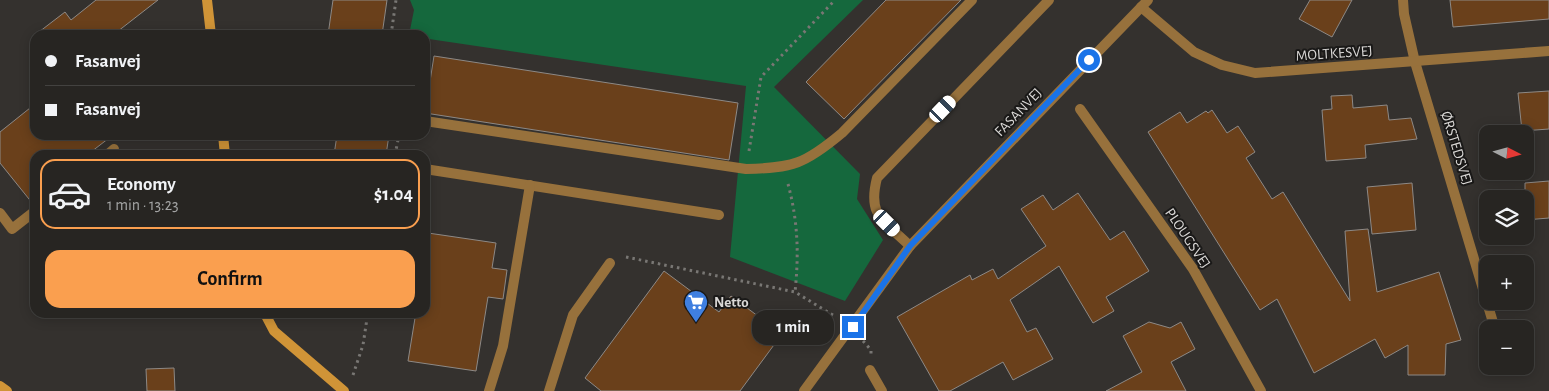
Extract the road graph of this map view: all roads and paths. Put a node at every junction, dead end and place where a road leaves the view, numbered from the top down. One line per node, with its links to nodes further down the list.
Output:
1 (207, 0): 8 (street)
2 (396, 0): 9 (path)
3 (835, 0): 15 (path)
4 (972, 0): 14 (street)
5 (1049, 0): 21 (street)
6 (1403, 0): 11 (street, ØRSTEDSVEJ)
7 (1144, 3): 11 (street, MOLTKESVEJ); 21 (street, FASANVEJ)
8 (210, 30)
9 (392, 30)
10 (1549, 52): 11 (street, MOLTKESVEJ)
11 (1415, 62): 26 (street, ØRSTEDSVEJ)
12 (1080, 109): 37 (street, PLOUGSVEJ)
13 (430, 122): 15 (street)
14 (784, 168): 15 (street); 23 (path)
15 (746, 169)
16 (430, 170): 17 (street)
17 (530, 185): 20 (street); 33 (street)
18 (0, 213): 19 (street)
19 (30, 215)
20 (719, 215)
21 (910, 246): 27 (street, FASANVEJ)
22 (610, 263): 23 (path); 34 (street)
23 (795, 292): 27 (path)
24 (267, 318): 32 (street)
25 (367, 318): 29 (path)
26 (1492, 320)
27 (853, 327): 28 (path); 35 (street, FASANVEJ)
28 (870, 370): 36 (street)
29 (351, 382)
30 (0, 386): 31 (street)
31 (7, 391)
32 (344, 391)
33 (489, 391)
34 (549, 391)
35 (804, 391)
36 (882, 391)
37 (1260, 391)

